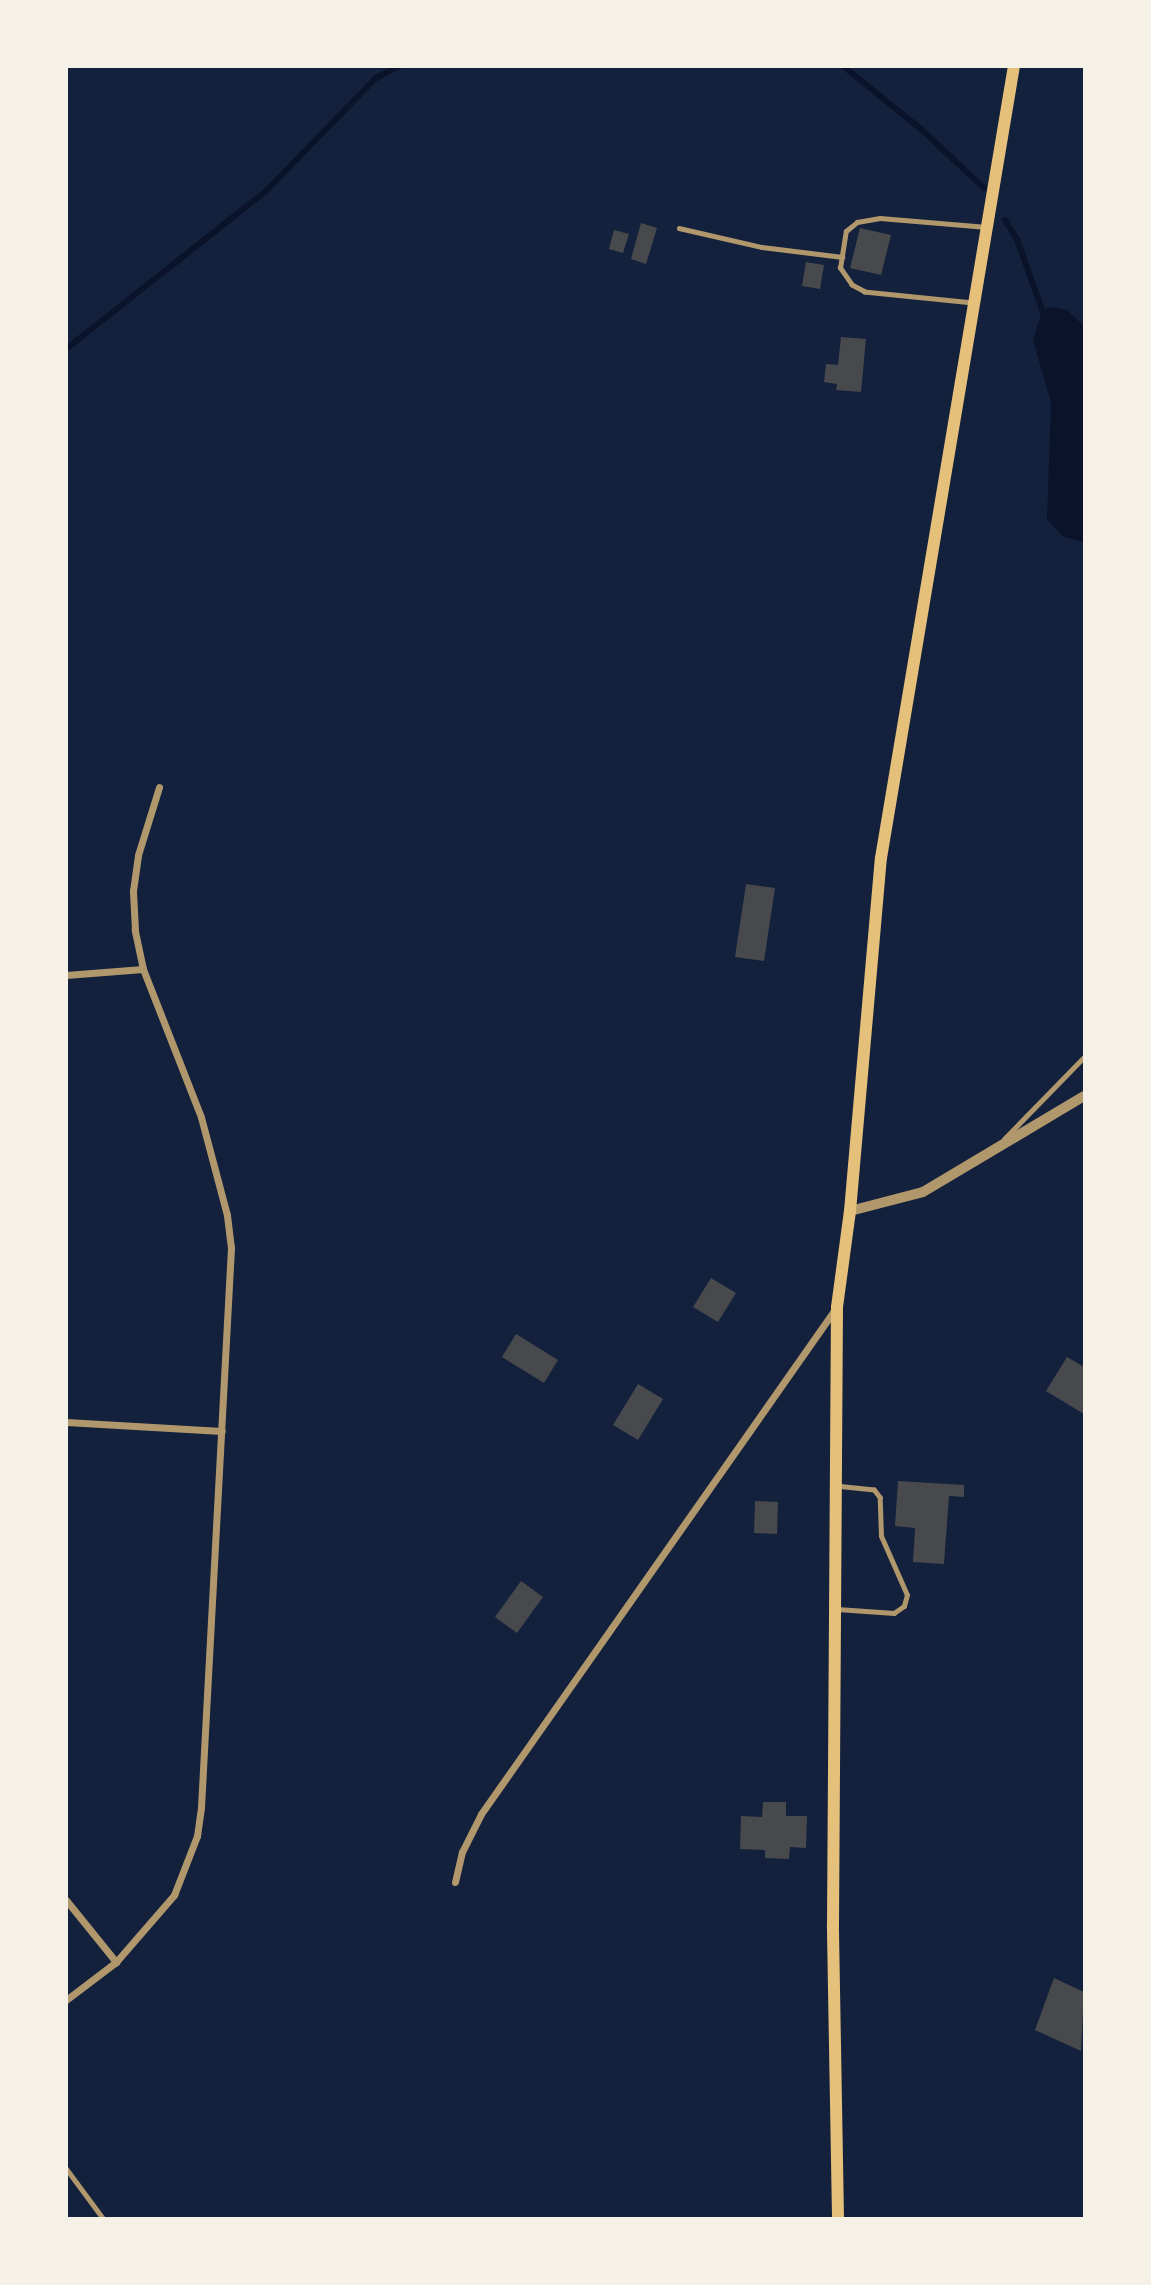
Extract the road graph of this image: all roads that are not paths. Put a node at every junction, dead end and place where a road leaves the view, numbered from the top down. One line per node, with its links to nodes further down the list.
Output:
1 (1014, 66): 2 (main road)
2 (988, 227): 4 (lane); 5 (main road)
3 (679, 228): 4 (lane)
4 (842, 257): 5 (lane)
5 (976, 303): 12 (main road)
6 (159, 787): 7 (street)
7 (143, 969): 8 (street); 15 (street)
8 (66, 975)
9 (1084, 1057): 11 (lane)
10 (1084, 1096): 11 (street)
11 (992, 1152): 12 (street)
12 (850, 1211): 13 (main road)
13 (836, 1307): 16 (main road); 18 (street)
14 (66, 1422): 15 (street)
15 (222, 1431): 20 (street)
16 (834, 1486): 17 (main road); 17 (lane)
17 (833, 1608): 24 (main road)
18 (455, 1882)
19 (66, 1900): 20 (street)
20 (116, 1962): 21 (street)
21 (66, 2000)
22 (66, 2168): 23 (lane)
23 (103, 2218)
24 (838, 2218)

